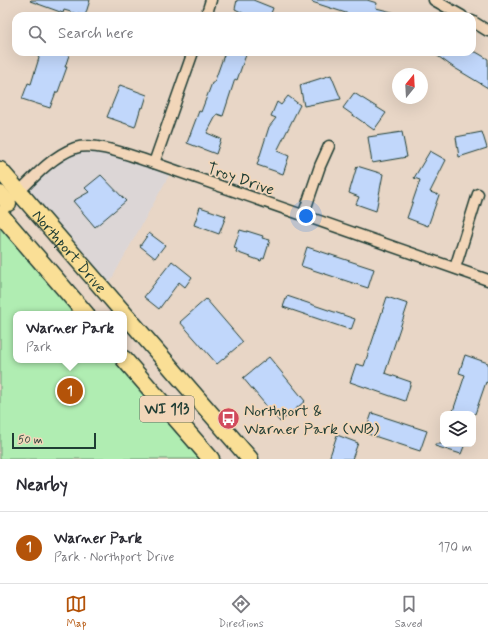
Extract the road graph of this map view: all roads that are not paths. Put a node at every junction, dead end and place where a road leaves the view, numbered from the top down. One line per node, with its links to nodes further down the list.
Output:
1 (211, 0): 3 (street)
2 (434, 0): 4 (street)
3 (207, 12)
4 (455, 12)
5 (476, 24): 6 (street)
6 (488, 31)
7 (192, 56): 9 (street)
8 (329, 146): 13 (street)
9 (154, 163): 12 (street, Troy Drive); 13 (street, Troy Drive)
10 (0, 170): 12 (main road, Northport Drive / WI 113)
11 (478, 194): 14 (street)
12 (6, 203): 16 (main road, Northport Drive / WI 113); 17 (main road, Northport Drive / WI 113)
13 (303, 216): 14 (street, Troy Drive)
14 (456, 268): 15 (street, Troy Drive)
15 (488, 280)
16 (84, 311)
17 (109, 311)
18 (127, 330): 21 (main road, Northport Drive / WI 113)
19 (127, 362): 20 (main road, WI 113)
20 (211, 459)
21 (250, 459)

